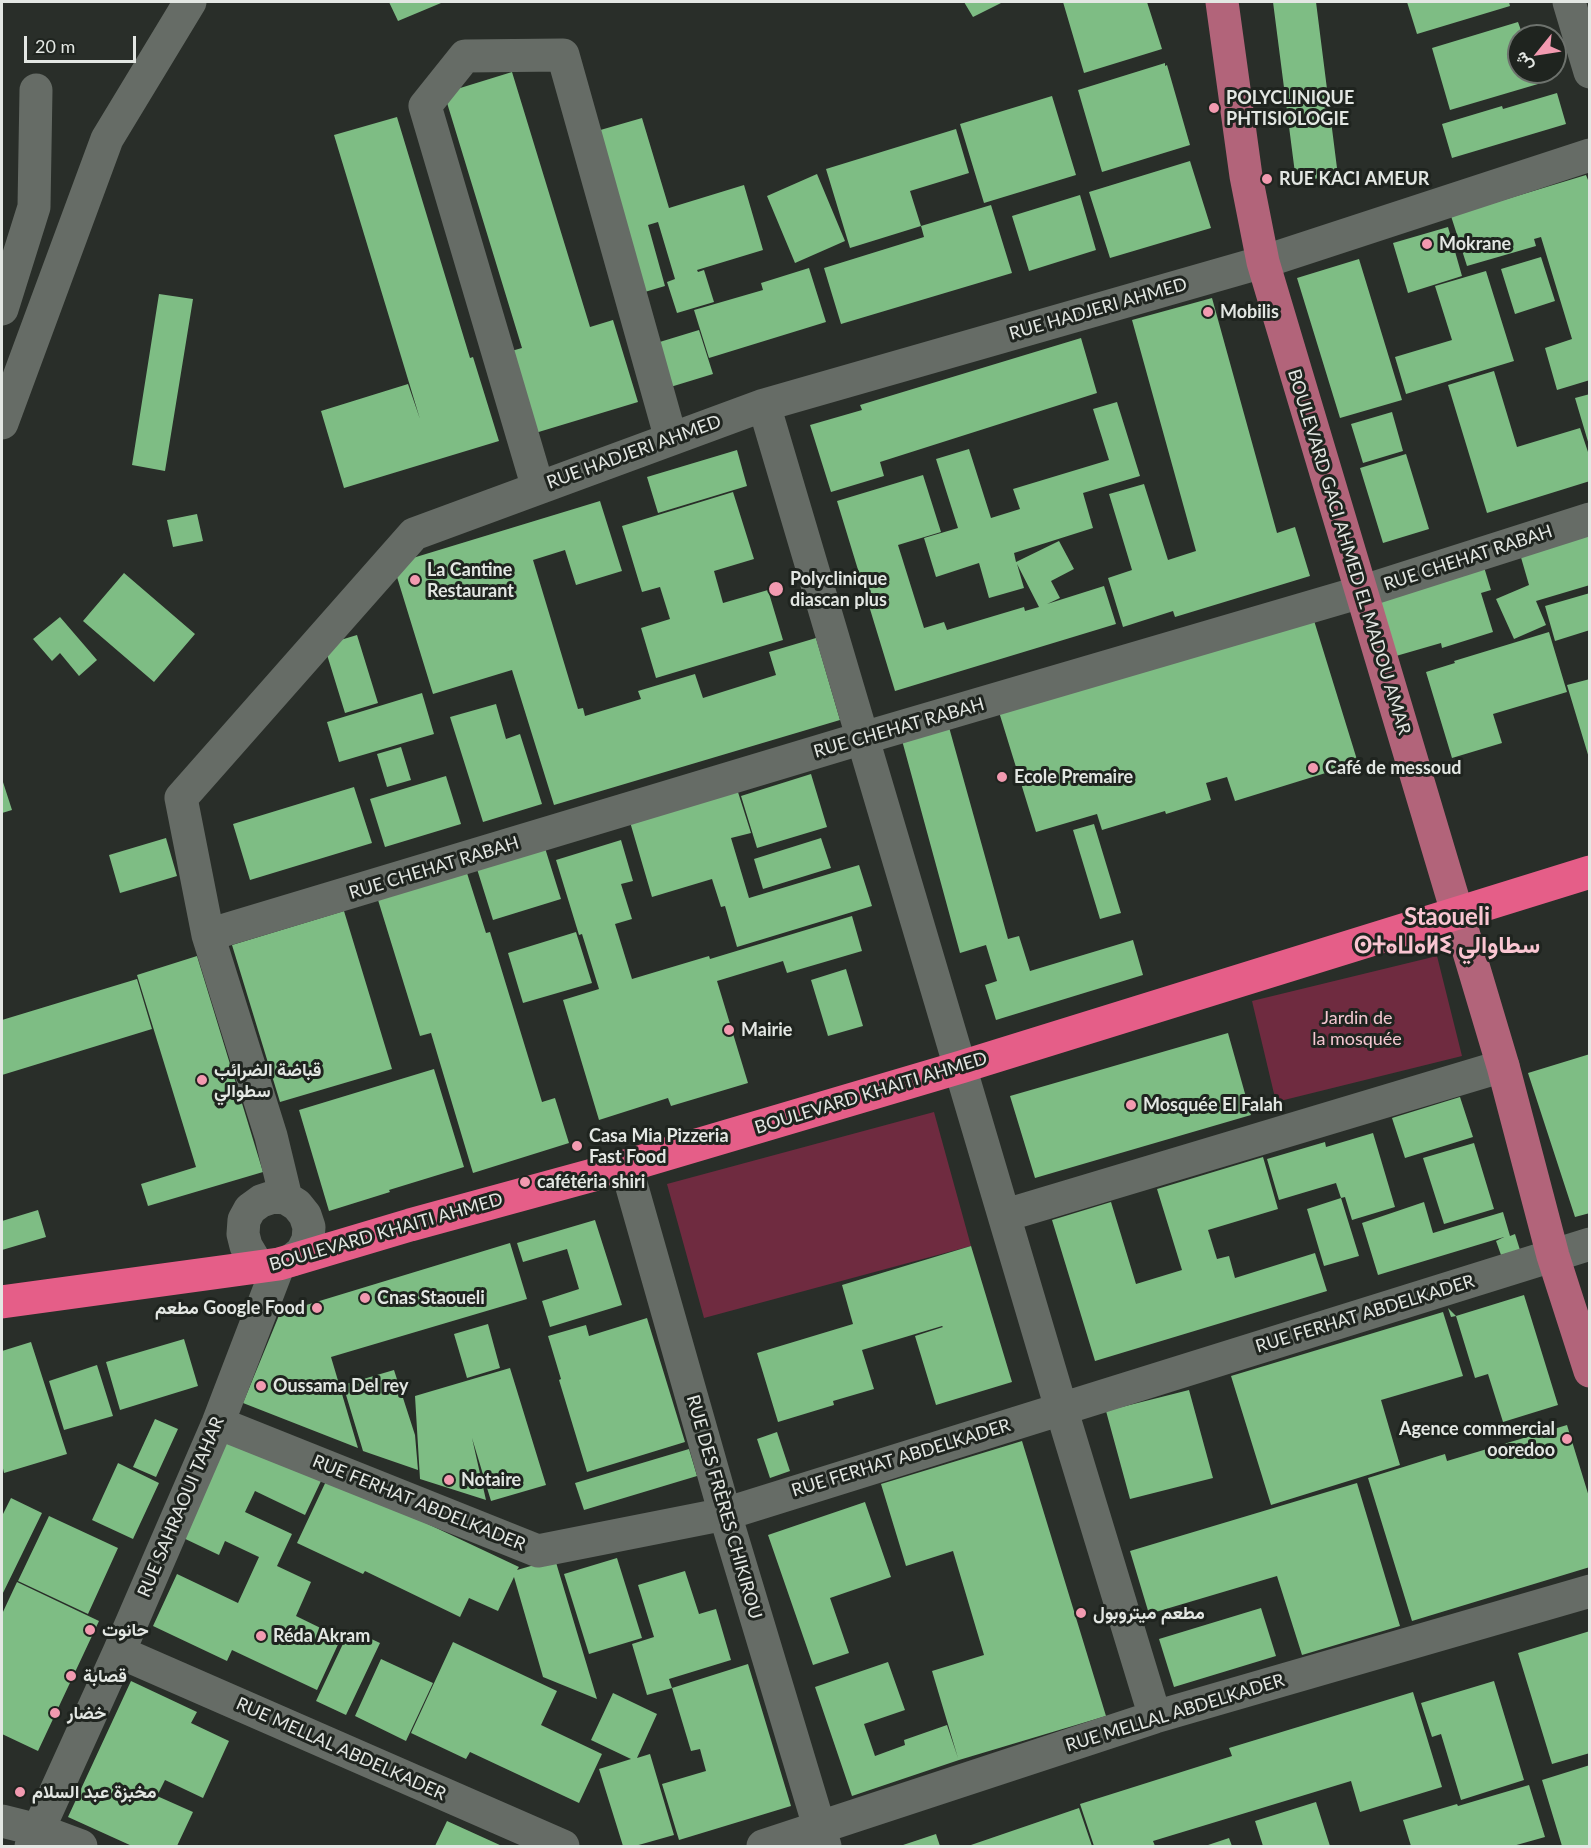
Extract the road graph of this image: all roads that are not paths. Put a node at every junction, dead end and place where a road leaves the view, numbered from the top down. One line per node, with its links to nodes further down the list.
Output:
1 (190, 2): 10 (street)
2 (1222, 2): 7 (main road, BOULEVARD GACI AHMED EL MADOU AMAR)
3 (1569, 2): 4 (street)
4 (1590, 72)
5 (36, 90): 8 (street)
6 (1590, 155): 7 (street, RUE HADJERI AHMED)
7 (1263, 262): 9 (street, RUE HADJERI AHMED); 14 (main road, BOULEVARD GACI AHMED EL MADOU AMAR)
8 (2, 309)
9 (764, 405): 11 (street, RUE HADJERI AHMED); 15 (street)
10 (2, 423)
11 (670, 439): 12 (street, RUE HADJERI AHMED); 12 (street)
12 (538, 488): 18 (street, RUE HADJERI AHMED)
13 (1590, 519): 14 (street, RUE CHEHAT RABAH)
14 (1361, 592): 15 (street, RUE CHEHAT RABAH); 17 (main road, BOULEVARD GACI AHMED EL MADOU AMAR)
15 (863, 738): 18 (street, RUE CHEHAT RABAH); 20 (street)
16 (1590, 872): 17 (highway, BOULEVARD KHAITI AHMED)
17 (1457, 913): 19 (main road, BOULEVARD GACI AHMED EL MADOU AMAR); 20 (highway, BOULEVARD KHAITI AHMED)
18 (208, 935): 22 (street, RUE HADJERI AHMED)
19 (1503, 1066): 23 (street); 25 (main road, BOULEVARD GACI AHMED EL MADOU AMAR)
20 (961, 1067): 21 (highway, BOULEVARD KHAITI AHMED); 23 (street)
21 (626, 1166): 26 (highway, BOULEVARD KHAITI AHMED); 31 (street, RUE DES FRÈRES CHIKIROU)
22 (286, 1198): 26 (street); 26 (street)
23 (1006, 1215): 29 (street)
24 (1590, 1244): 25 (street, RUE FERHAT ABDELKADER)
25 (1553, 1256): 28 (main road, BOULEVARD GACI AHMED EL MADOU AMAR); 29 (street, RUE FERHAT ABDELKADER)
26 (277, 1264): 27 (highway, BOULEVARD KHAITI AHMED); 30 (street, RUE SAHRAOUI TAHAR)
27 (2, 1302)
28 (1590, 1371)
29 (1061, 1408): 31 (street, RUE FERHAT ABDELKADER); 34 (street)
30 (218, 1423): 31 (street, RUE FERHAT ABDELKADER); 33 (street, RUE SAHRAOUI TAHAR)
31 (725, 1514): 37 (street, RUE DES FRÈRES CHIKIROU)
32 (1590, 1591): 34 (street, RUE MELLAL ABDELKADER)
33 (119, 1652): 36 (street, RUE SAHRAOUI TAHAR); 39 (street, RUE MELLAL ABDELKADER)
34 (1155, 1717): 37 (street, RUE MELLAL ABDELKADER)
35 (2, 1821): 36 (street)
36 (34, 1838): 38 (street)
37 (823, 1838): 40 (street, RUE MELLAL ABDELKADER)
38 (81, 1846)
39 (563, 1846)
40 (763, 1846)

